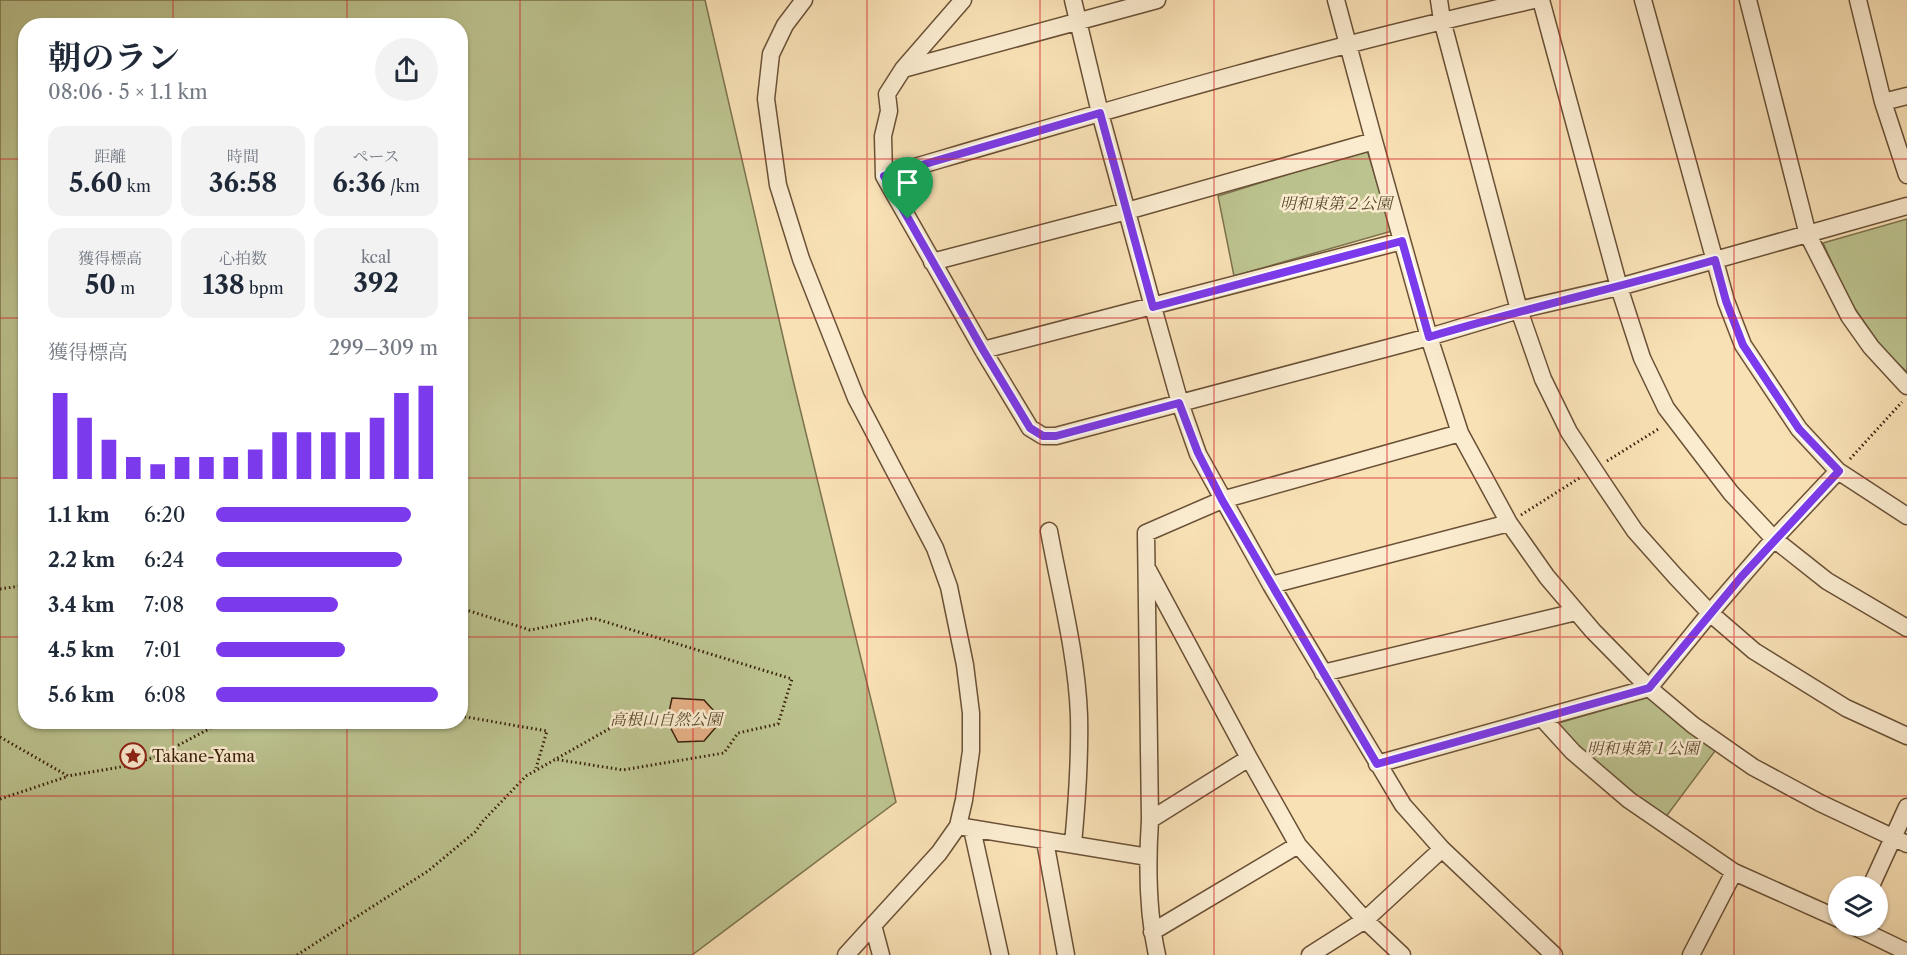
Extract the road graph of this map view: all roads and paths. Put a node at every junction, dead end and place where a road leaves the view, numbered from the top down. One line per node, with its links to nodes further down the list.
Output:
1 (963, 0): 15 (street)
2 (1073, 0): 13 (street)
3 (1156, 0): 13 (street)
4 (1336, 0): 14 (street)
5 (1438, 0): 12 (street)
6 (1534, 0): 12 (street)
7 (1541, 0): 28 (street)
8 (1643, 0): 26 (street)
9 (1748, 0): 24 (street)
10 (1857, 0): 17 (street)
11 (800, 1): 67 (street)
12 (1442, 20): 14 (street); 30 (street)
13 (1079, 22): 15 (street); 18 (street)
14 (1349, 45): 18 (street); 19 (street)
15 (903, 69): 20 (street)
16 (1907, 96): 17 (street)
17 (1883, 102): 21 (street)
18 (1100, 113): 20 (street); 23 (street)
19 (1374, 141): 23 (street); 25 (street)
20 (884, 176): 27 (street)
21 (1907, 176)
22 (1907, 207): 24 (street)
23 (1127, 211): 27 (street); 29 (street)
24 (1808, 235): 26 (street); 33 (street)
25 (1402, 241): 29 (street); 31 (street)
26 (1715, 260): 28 (street); 37 (street)
27 (932, 262): 32 (street)
28 (1619, 287): 30 (street); 42 (street)
29 (1153, 307): 32 (street); 35 (street)
30 (1520, 310): 31 (street); 49 (street)
31 (1429, 337): 35 (street); 36 (street)
32 (983, 350): 35 (street)
33 (1907, 386)
34 (1907, 396): 37 (path)
35 (1179, 403): 38 (street)
36 (1460, 433): 38 (street); 40 (street)
37 (1839, 471): 39 (street); 42 (street)
38 (1222, 500): 43 (street); 44 (street)
39 (1907, 516)
40 (1509, 523): 44 (street); 48 (street)
41 (1049, 531): 70 (street)
42 (1774, 539): 49 (street); 50 (street)
43 (1147, 566): 59 (street); 66 (street)
44 (1271, 585): 51 (street)
45 (18, 586): 46 (path)
46 (0, 589)
47 (468, 611): 60 (path)
48 (1576, 612): 51 (street); 52 (street)
49 (1710, 613): 52 (street); 57 (street)
50 (1907, 628)
51 (1323, 673): 61 (street)
52 (1649, 688): 55 (street); 68 (street)
53 (468, 717): 62 (path)
54 (630, 717): 60 (path)
55 (1542, 718): 61 (street); 74 (street)
56 (209, 729): 63 (path)
57 (1907, 736)
58 (0, 737): 63 (path)
59 (1249, 758): 66 (street); 71 (street)
60 (554, 759): 62 (path)
61 (1377, 764): 72 (street)
62 (535, 770): 82 (path)
63 (68, 776): 64 (path)
64 (0, 799)
65 (1907, 807): 68 (street)
66 (1150, 820): 73 (street)
67 (965, 827): 69 (street); 78 (street); 85 (street)
68 (1900, 840): 75 (street)
69 (1045, 841): 70 (street); 86 (street)
70 (1073, 844): 73 (street)
71 (1298, 845): 77 (street); 79 (street)
72 (1442, 849): 77 (street); 90 (street)
73 (1148, 857): 79 (street)
74 (1734, 872): 76 (street); 91 (street)
75 (1877, 876)
76 (1828, 914)
77 (1365, 920): 88 (street); 89 (street)
78 (873, 925): 83 (street); 84 (street)
79 (1152, 932): 87 (street)
80 (1874, 936): 81 (street)
81 (1907, 952)
82 (297, 955)
83 (846, 955)
84 (880, 955)
85 (999, 955)
86 (1066, 955)
87 (1157, 955)
88 (1310, 955)
89 (1401, 955)
90 (1554, 955)
91 (1691, 955)

